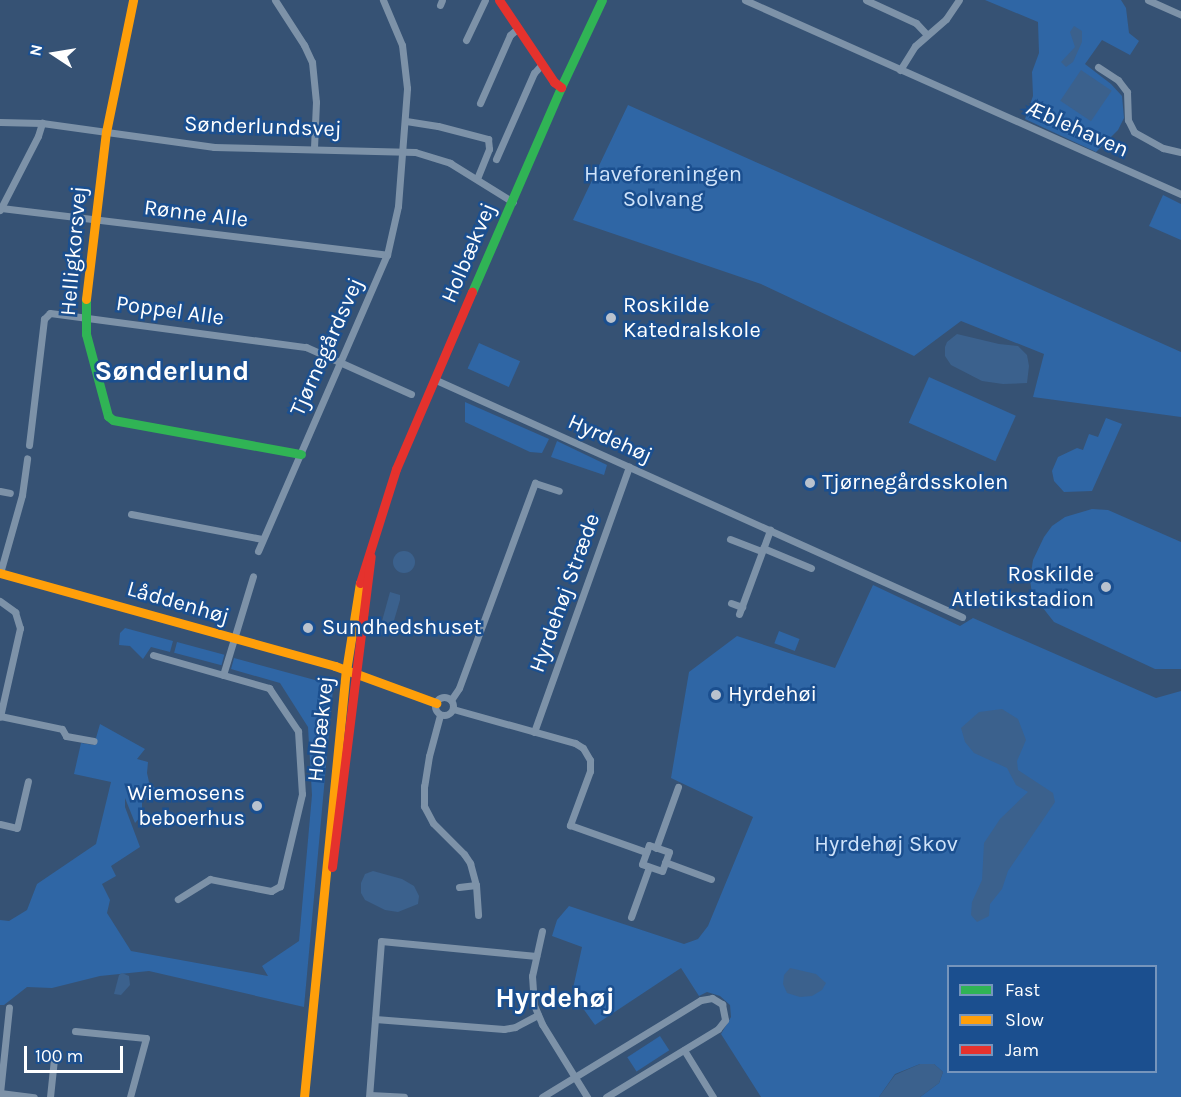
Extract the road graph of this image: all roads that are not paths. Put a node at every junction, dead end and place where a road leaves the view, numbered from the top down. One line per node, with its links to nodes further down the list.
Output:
1 (133, 0): 23 (street, Helligkorsvej)
2 (275, 0): 24 (street)
3 (383, 0): 20 (street, Tjørnegårdsvej)
4 (485, 0): 14 (street)
5 (499, 0): 12 (street)
6 (602, 0): 18 (street, Holbækvej)
7 (745, 0): 17 (street, Æblehaven)
8 (866, 0): 13 (street)
9 (959, 0): 13 (street)
10 (1148, 0): 11 (street)
11 (1181, 15)
12 (518, 28): 15 (street); 19 (street)
13 (927, 35): 17 (street)
14 (466, 40)
15 (542, 64): 18 (street); 27 (street)
16 (1098, 67): 26 (street)
17 (900, 70): 29 (street, Æblehaven)
18 (561, 87): 30 (street, Holbækvej)
19 (480, 102)
20 (406, 121): 25 (street, Tjørnegårdsvej); 28 (street)
21 (0, 122): 22 (street, Sønderlundsvej)
22 (42, 123): 23 (street, Sønderlundsvej); 31 (street)
23 (106, 132): 24 (street, Sønderlundsvej); 32 (street, Helligkorsvej)
24 (314, 147): 25 (street, Sønderlundsvej)
25 (404, 151): 28 (street, Sønderlundsvej); 33 (street, Tjørnegårdsvej)
26 (1181, 152)
27 (496, 159)
28 (477, 179): 30 (street, Sønderlundsvej)
29 (1181, 193)
30 (513, 202): 36 (street, Holbækvej)
31 (1, 209): 32 (street, Rønne Alle)
32 (95, 220): 33 (street, Rønne Alle); 34 (street, Helligkorsvej)
33 (387, 255): 35 (street, Tjørnegårdsvej)
34 (85, 318): 35 (street, Poppel Alle); 38 (street, Poppel Alle); 39 (street, Helligkorsvej)
35 (341, 360): 37 (street, Poppel Alle); 39 (street, Tjørnegårdsvej)
36 (436, 380): 41 (street, Hyrdehøj); 59 (street, Holbækvej)
37 (411, 394)
38 (29, 445)
39 (300, 454): 47 (street, Tjørnegårdsvej)
40 (27, 458): 52 (street, Låddenhøj)
41 (629, 467): 46 (street, Hyrdehøj); 66 (street, Hyrdehøj Stræde)
42 (0, 491): 44 (street)
43 (560, 491): 61 (street)
44 (10, 493)
45 (131, 514): 47 (street)
46 (770, 530): 49 (street); 56 (street, Hyrdehøj)
47 (262, 539): 50 (street, Tjørnegårdsvej)
48 (730, 539): 49 (street)
49 (762, 549): 51 (street); 55 (street)
50 (258, 551)
51 (811, 568)
52 (0, 573): 57 (street, Låddenhøj)
53 (253, 576): 57 (street)
54 (0, 601): 65 (street)
55 (731, 603)
56 (962, 617)
57 (233, 638): 59 (street, Låddenhøj); 60 (street)
58 (153, 655): 60 (street)
59 (351, 672): 62 (street, Låddenhøj); 97 (street, Holbækvej)
60 (223, 675): 78 (street)
61 (451, 700): 62 (street); 63 (street)
62 (436, 703): 64 (street)
63 (453, 709): 64 (street); 66 (street)
64 (440, 715): 76 (street)
65 (0, 716): 67 (street)
66 (534, 732): 72 (street)
67 (94, 741)
68 (28, 780): 70 (street)
69 (678, 787): 71 (street)
70 (0, 824)
71 (656, 848): 72 (street); 73 (street)
72 (646, 852): 74 (street)
73 (665, 862): 74 (street); 75 (street)
74 (649, 867): 80 (street)
75 (711, 879)
76 (476, 885): 77 (street); 79 (street)
77 (459, 887)
78 (178, 899)
79 (478, 915)
80 (631, 917)
81 (542, 931): 82 (street)
82 (536, 956): 84 (street); 85 (street)
83 (9, 1007): 92 (street)
84 (538, 1015): 85 (street); 91 (street)
85 (375, 1019): 93 (street)
86 (75, 1031): 87 (street)
87 (86, 1032): 88 (street); 96 (street)
88 (85, 1042)
89 (684, 1050): 91 (street); 101 (street); 102 (street)
90 (54, 1059): 95 (street)
91 (574, 1077): 99 (street); 100 (street)
92 (0, 1093): 94 (street)
93 (370, 1096): 98 (street)
94 (34, 1097)
95 (50, 1097)
96 (130, 1097)
97 (304, 1097)
98 (404, 1097)
99 (542, 1097)
100 (587, 1097)
101 (606, 1097)
102 (713, 1097)

